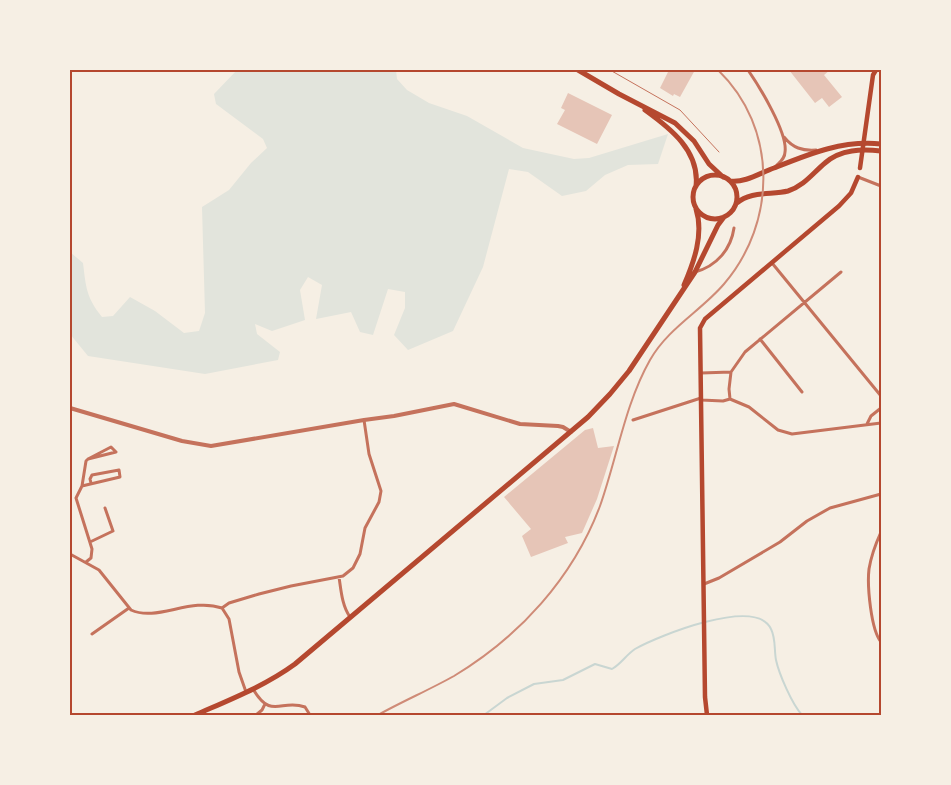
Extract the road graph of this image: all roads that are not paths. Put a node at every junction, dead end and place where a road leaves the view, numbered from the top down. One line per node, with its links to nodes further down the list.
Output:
1 (578, 70): 5 (main road)
2 (610, 70): 10 (lane)
3 (748, 70): 6 (street)
4 (874, 72): 12 (main road)
5 (630, 100): 13 (main road); 17 (main road)
6 (782, 135): 8 (street); 11 (street)
7 (881, 144): 8 (main road)
8 (821, 150): 11 (main road)
9 (881, 151): 18 (main road)
10 (719, 152)
11 (774, 168): 15 (main road)
12 (860, 168): 14 (street)
13 (723, 177): 15 (main road); 17 (main road)
14 (858, 177): 16 (street); 22 (main road)
15 (730, 181): 18 (main road)
16 (881, 186)
17 (696, 187): 19 (main road)
18 (736, 203): 20 (main road)
19 (695, 206): 20 (main road); 25 (main road)
20 (724, 217): 23 (main road)
21 (734, 228): 23 (street)
22 (772, 263): 26 (street); 29 (main road)
23 (695, 272): 25 (main road)
24 (841, 272): 26 (street)
25 (677, 300): 40 (main road)
26 (804, 302): 27 (street); 31 (street)
27 (760, 339): 28 (street); 30 (street)
28 (731, 372): 29 (street); 33 (street)
29 (701, 373): 32 (main road)
30 (802, 392)
31 (881, 396)
32 (701, 399): 33 (street); 37 (street); 51 (main road)
33 (730, 399): 39 (street)
34 (70, 408): 36 (street)
35 (881, 408): 39 (street)
36 (364, 420): 40 (street); 50 (street)
37 (634, 420)
38 (881, 423): 39 (street)
39 (867, 424)
40 (571, 432): 54 (main road)
41 (88, 459): 41 (street); 43 (street)
42 (91, 483): 42 (street); 43 (street)
43 (82, 486): 47 (street)
44 (881, 494): 51 (street)
45 (105, 508): 47 (street)
46 (881, 532): 56 (street)
47 (90, 542): 49 (street)
48 (70, 554): 49 (street)
49 (86, 562): 52 (street)
50 (339, 577): 53 (street); 54 (street)
51 (704, 584): 63 (main road)
52 (129, 608): 53 (street); 55 (street)
53 (222, 608): 58 (street)
54 (351, 617): 57 (main road)
55 (92, 634)
56 (881, 642)
57 (253, 689): 58 (main road); 59 (street)
58 (246, 692): 60 (main road)
59 (265, 704): 61 (street); 62 (street)
60 (195, 715)
61 (256, 715)
62 (310, 715)
63 (707, 715)

